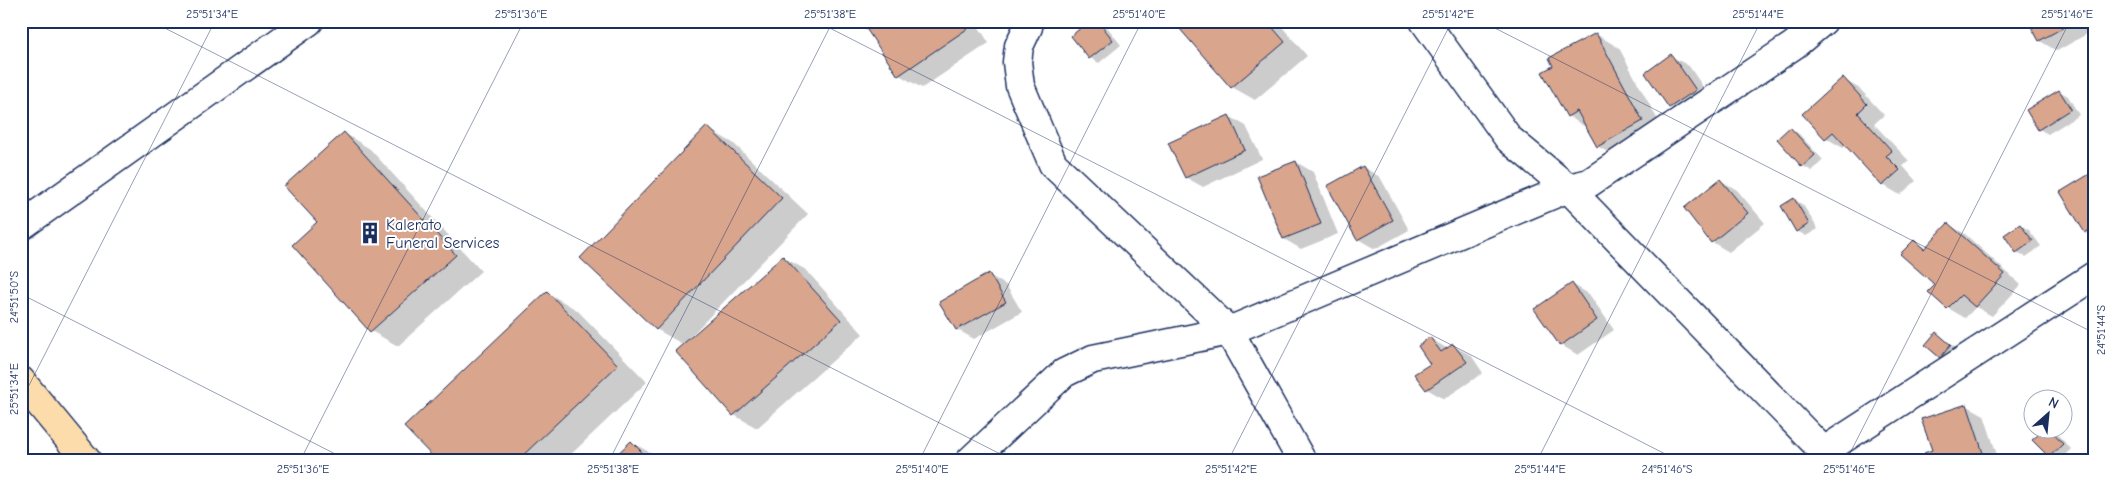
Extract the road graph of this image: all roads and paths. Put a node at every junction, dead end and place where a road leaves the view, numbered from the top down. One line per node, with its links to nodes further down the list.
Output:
1 (309, 21): 6 (street)
2 (1029, 21): 8 (street)
3 (1424, 21): 5 (street)
4 (1823, 21): 5 (street)
5 (1568, 188): 8 (street); 10 (street)
6 (21, 226)
7 (2094, 276): 10 (street)
8 (1229, 330): 12 (street); 13 (street)
9 (21, 381): 11 (main road)
10 (1829, 456)
11 (87, 461)
12 (970, 461)
13 (1302, 461)

